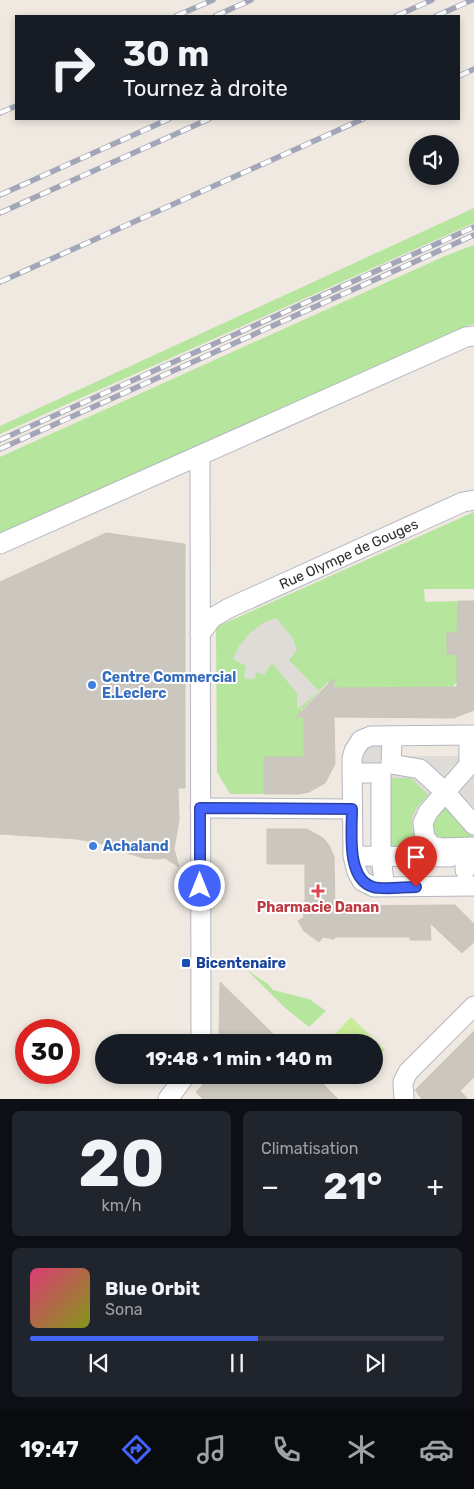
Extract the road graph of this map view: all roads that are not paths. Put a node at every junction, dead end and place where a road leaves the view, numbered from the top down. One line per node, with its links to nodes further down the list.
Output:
1 (474, 336): 2 (street)
2 (200, 456): 4 (street); 5 (street)
3 (472, 498): 6 (street, Rue Olympe de Gouges)
4 (0, 544)
5 (200, 579): 6 (street); 7 (street)
6 (229, 608): 7 (street, Rue Olympe de Gouges)
7 (200, 634): 13 (street)
8 (472, 738): 12 (street); 14 (street)
9 (392, 742): 10 (street)
10 (386, 768): 11 (street); 12 (street); 17 (street)
11 (358, 773)
12 (445, 792): 15 (street); 18 (street)
13 (200, 808): 14 (street); 21 (street)
14 (352, 809): 18 (street)
15 (474, 824)
16 (358, 856): 17 (street)
17 (381, 857): 18 (street); 19 (street)
18 (470, 867)
19 (384, 881)
20 (474, 1006): 24 (street)
21 (201, 1034)
22 (179, 1084): 23 (street)
23 (168, 1099)
24 (404, 1099)

